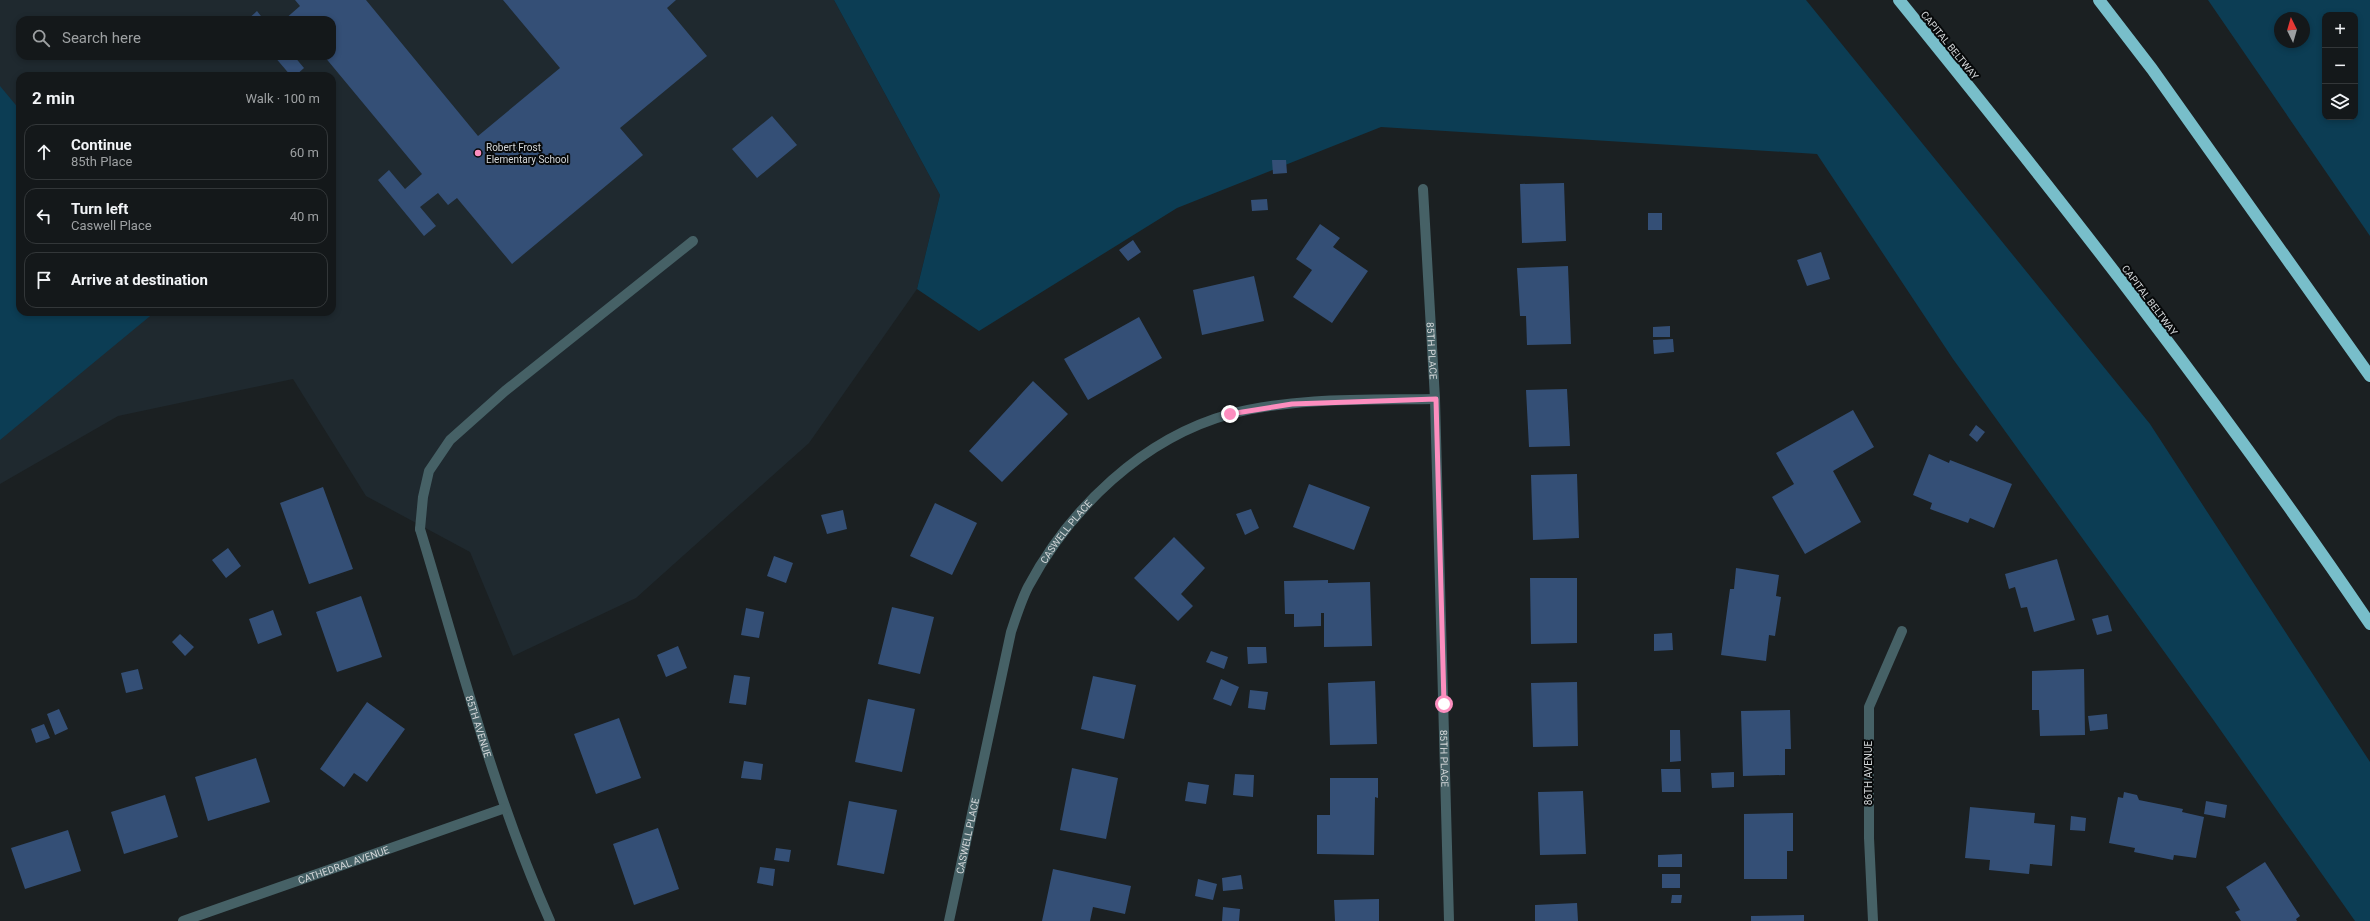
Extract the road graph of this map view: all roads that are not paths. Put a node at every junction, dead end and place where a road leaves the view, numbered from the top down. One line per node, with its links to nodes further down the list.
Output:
1 (1898, 0): 7 (highway, CAPITAL BELTWAY)
2 (2099, 0): 5 (highway)
3 (1423, 189): 6 (street, 85TH PLACE)
4 (693, 240): 9 (street, 85TH AVENUE)
5 (2370, 376)
6 (1436, 399): 12 (street, CASWELL PLACE); 13 (street, 85TH PLACE)
7 (2370, 624)
8 (1902, 632): 14 (street, 86TH AVENUE)
9 (505, 808): 10 (street, CATHEDRAL AVENUE); 11 (street, 85TH AVENUE)
10 (183, 921)
11 (550, 921)
12 (948, 921)
13 (1449, 921)
14 (1874, 921)

